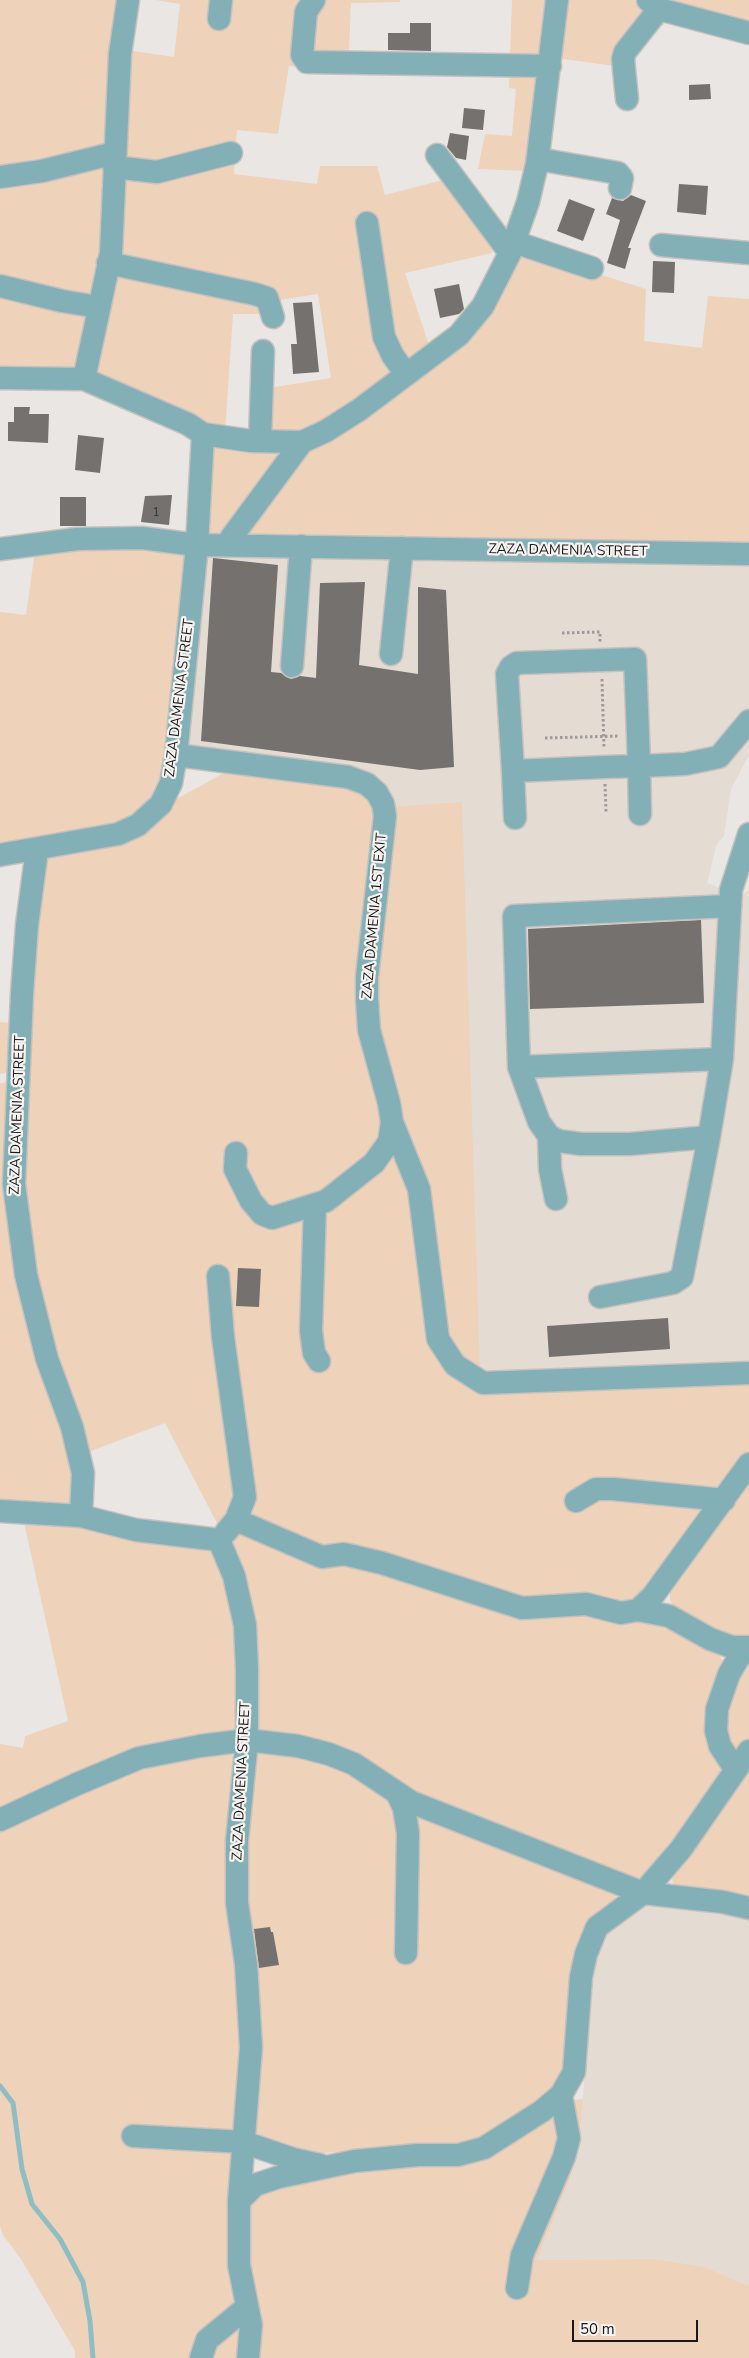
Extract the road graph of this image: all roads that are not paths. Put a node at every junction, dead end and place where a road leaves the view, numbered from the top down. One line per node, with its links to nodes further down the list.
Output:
1 (128, 0): 11 (street)
2 (314, 0): 6 (street)
3 (557, 0): 6 (street)
4 (653, 5): 5 (street); 7 (street)
5 (749, 33)
6 (550, 66): 10 (street)
7 (627, 99)
8 (231, 153): 11 (street)
9 (437, 155): 16 (street)
10 (538, 159): 13 (street); 16 (street)
11 (115, 160): 12 (street); 18 (street)
12 (0, 177)
13 (620, 188)
14 (367, 223): 24 (street)
15 (661, 244): 17 (street)
16 (512, 247): 19 (street); 24 (street)
17 (749, 253)
18 (108, 262): 21 (street); 22 (street)
19 (592, 268)
20 (0, 286): 21 (street)
21 (98, 307): 26 (street)
22 (273, 317)
23 (263, 351): 28 (street)
24 (406, 374): 29 (street)
25 (0, 378): 26 (street)
26 (84, 379): 27 (street)
27 (203, 434): 28 (street); 30 (street)
28 (260, 441): 29 (street)
29 (302, 442): 31 (street)
30 (197, 545): 31 (street, ZAZA DAMENIA STREET); 34 (street); 39 (street, ZAZA DAMENIA STREET)
31 (229, 545): 32 (street, ZAZA DAMENIA STREET)
32 (301, 546): 33 (street, ZAZA DAMENIA STREET); 37 (street)
33 (402, 548): 35 (street, ZAZA DAMENIA STREET); 36 (street)
34 (0, 549)
35 (749, 554)
36 (391, 654)
37 (292, 666)
38 (749, 721): 40 (street)
39 (176, 755): 45 (street, ZAZA DAMENIA STREET); 51 (street, ZAZA DAMENIA 1ST EXIT)
40 (639, 766): 41 (street); 41 (street); 42 (street)
41 (512, 770): 43 (street)
42 (640, 814)
43 (515, 818)
44 (749, 834): 47 (street)
45 (37, 850): 46 (street); 50 (street, ZAZA DAMENIA STREET)
46 (0, 855)
47 (730, 906): 48 (street); 49 (street)
48 (722, 1059): 49 (street); 53 (street)
49 (519, 1067): 52 (street)
50 (10, 1078): 65 (street, ZAZA DAMENIA STREET)
51 (392, 1122): 56 (street, ZAZA DAMENIA 1ST EXIT); 60 (street)
52 (549, 1136): 53 (street); 55 (street)
53 (709, 1136): 58 (street)
54 (236, 1153): 56 (street, ZAZA DAMENIA 1ST EXIT)
55 (556, 1200)
56 (314, 1205): 59 (street)
57 (218, 1276): 66 (street)
58 (600, 1297)
59 (319, 1361)
60 (749, 1373)
61 (749, 1464): 62 (street)
62 (724, 1500): 63 (street); 68 (street)
63 (576, 1501)
64 (0, 1511): 65 (street)
65 (81, 1516): 67 (street)
66 (236, 1520): 67 (street); 68 (street)
67 (219, 1540): 70 (street, ZAZA DAMENIA STREET)
68 (638, 1610): 69 (street)
69 (747, 1647): 72 (street)
70 (247, 1740): 73 (street); 74 (street); 80 (street, ZAZA DAMENIA STREET)
71 (749, 1751): 72 (street)
72 (736, 1770): 75 (street)
73 (397, 1793): 75 (street); 77 (street)
74 (0, 1820)
75 (643, 1893): 76 (street); 78 (street)
76 (749, 1908)
77 (406, 1953)
78 (561, 2094): 81 (street); 83 (street)
79 (133, 2136): 80 (street)
80 (243, 2142): 81 (street); 82 (street, ZAZA DAMENIA STREET)
81 (328, 2166): 82 (street)
82 (239, 2201): 84 (street, ZAZA DAMENIA STREET)
83 (517, 2288)
84 (248, 2308): 85 (street); 86 (street, ZAZA DAMENIA STREET)
85 (201, 2358)
86 (248, 2358)

